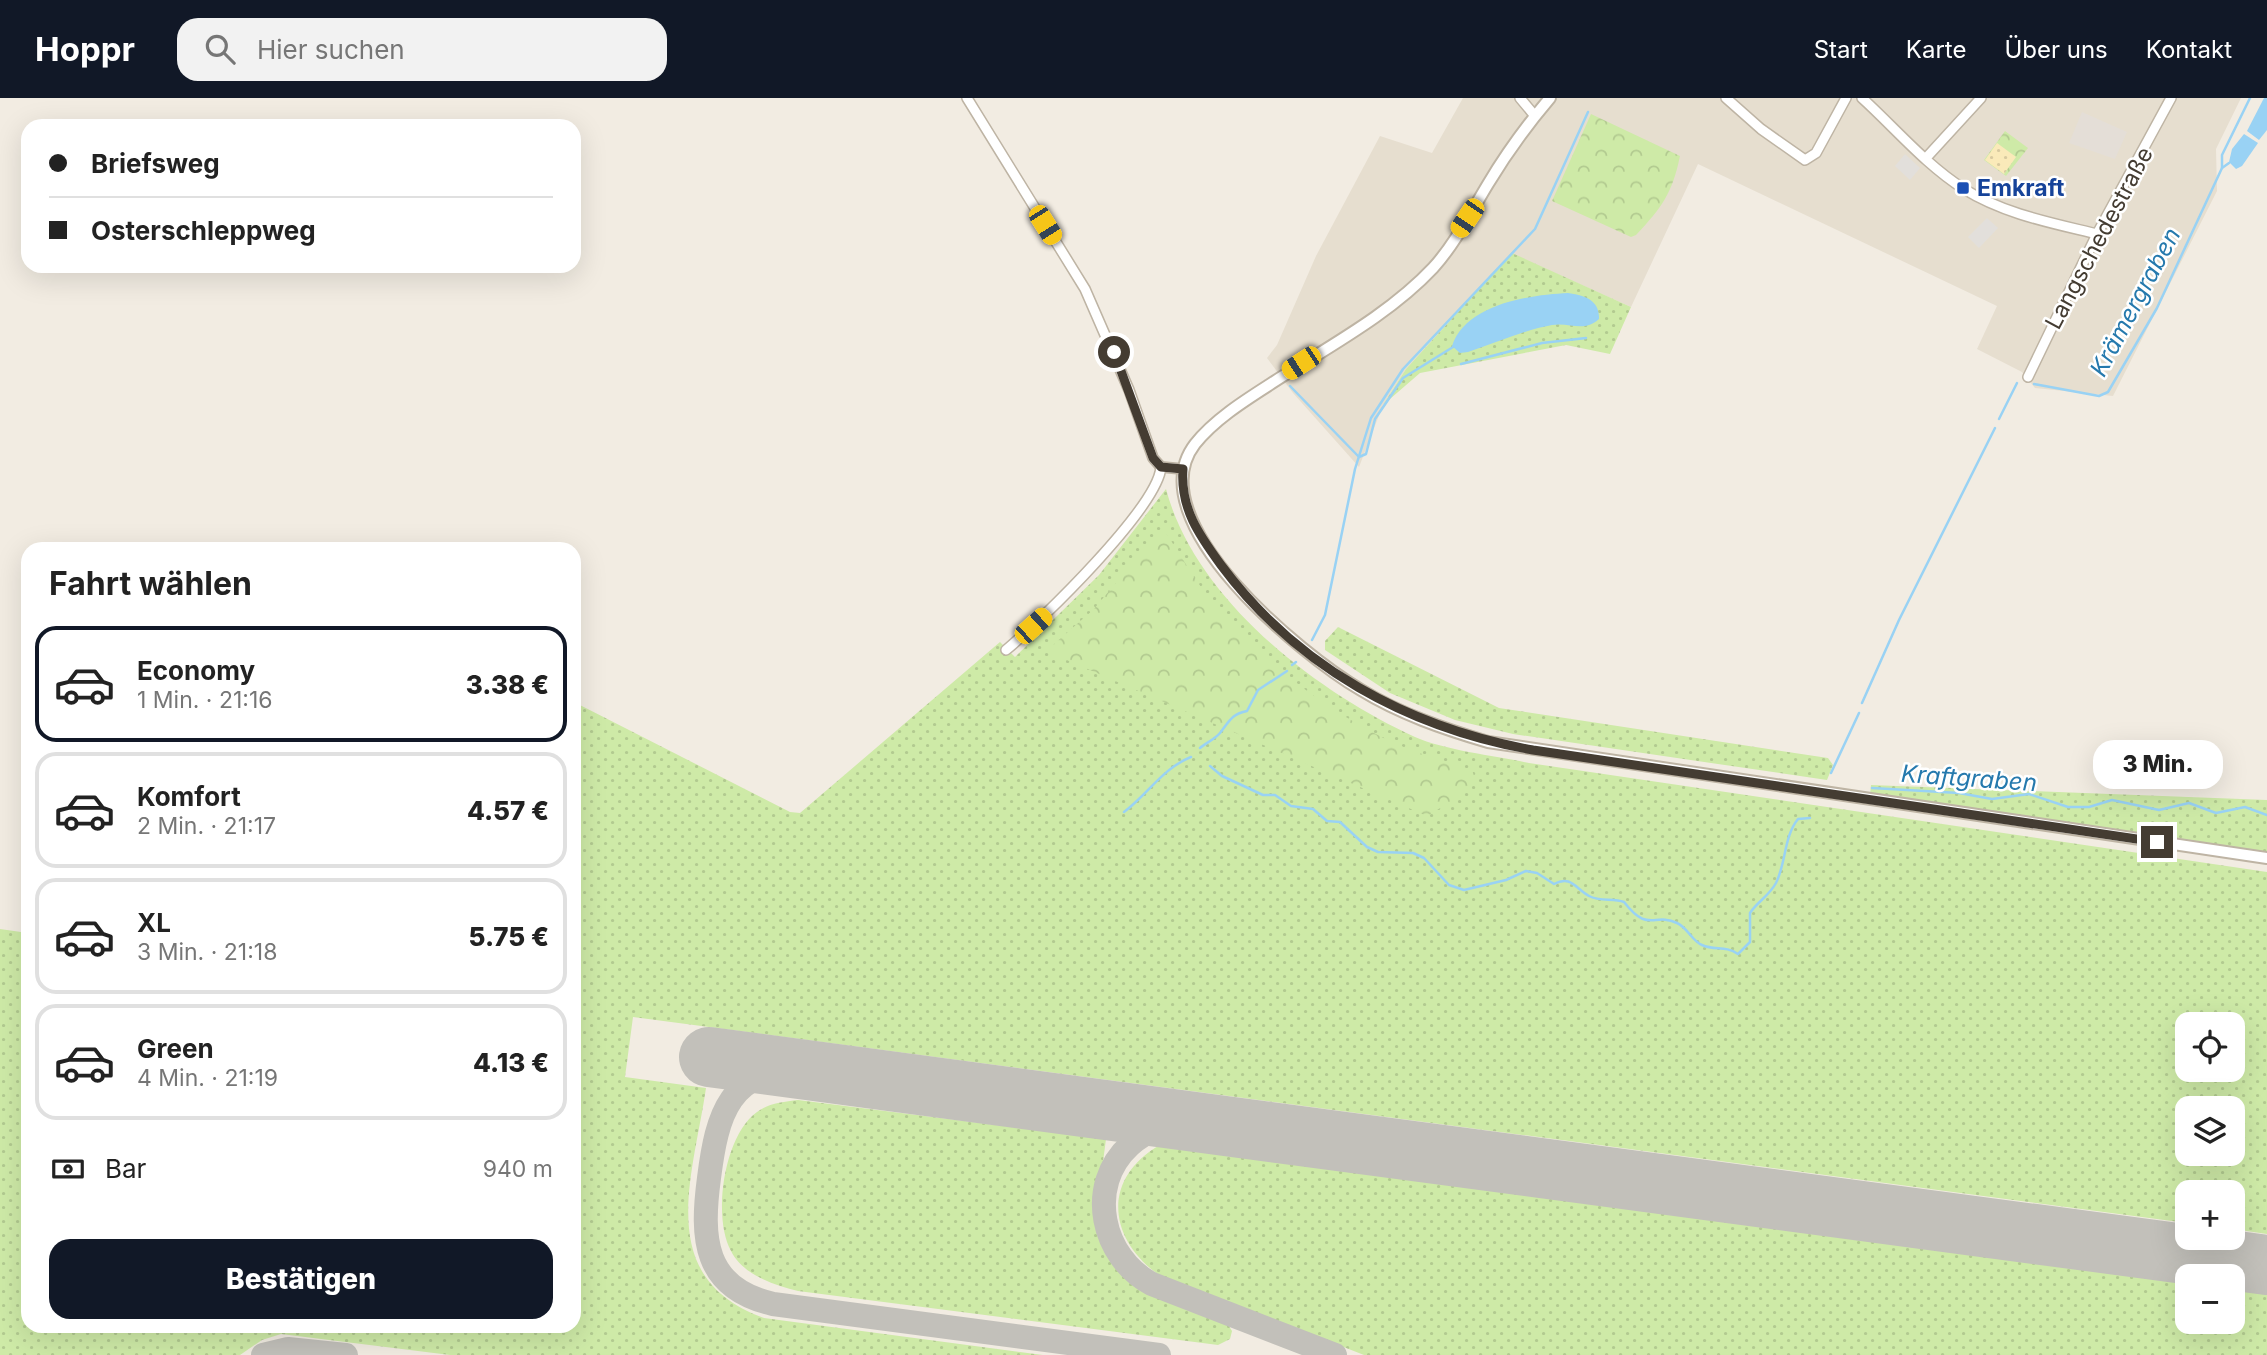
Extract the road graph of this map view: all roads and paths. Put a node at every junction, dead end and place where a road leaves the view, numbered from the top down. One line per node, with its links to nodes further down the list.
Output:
1 (967, 98): 13 (street)
2 (1520, 98): 9 (street)
3 (1550, 98): 9 (street)
4 (1726, 98): 5 (street)
5 (1846, 98)
6 (1862, 98): 10 (street)
7 (1981, 98): 10 (street)
8 (2171, 98): 11 (street, Langschedestraße)
9 (1535, 116): 14 (street)
10 (1926, 158): 11 (street)
11 (2097, 234): 12 (street, Langschedestraße)
12 (2028, 377)
13 (1161, 467): 14 (street); 15 (street)
14 (1183, 469): 16 (street)
15 (1006, 650)
16 (2267, 858)

